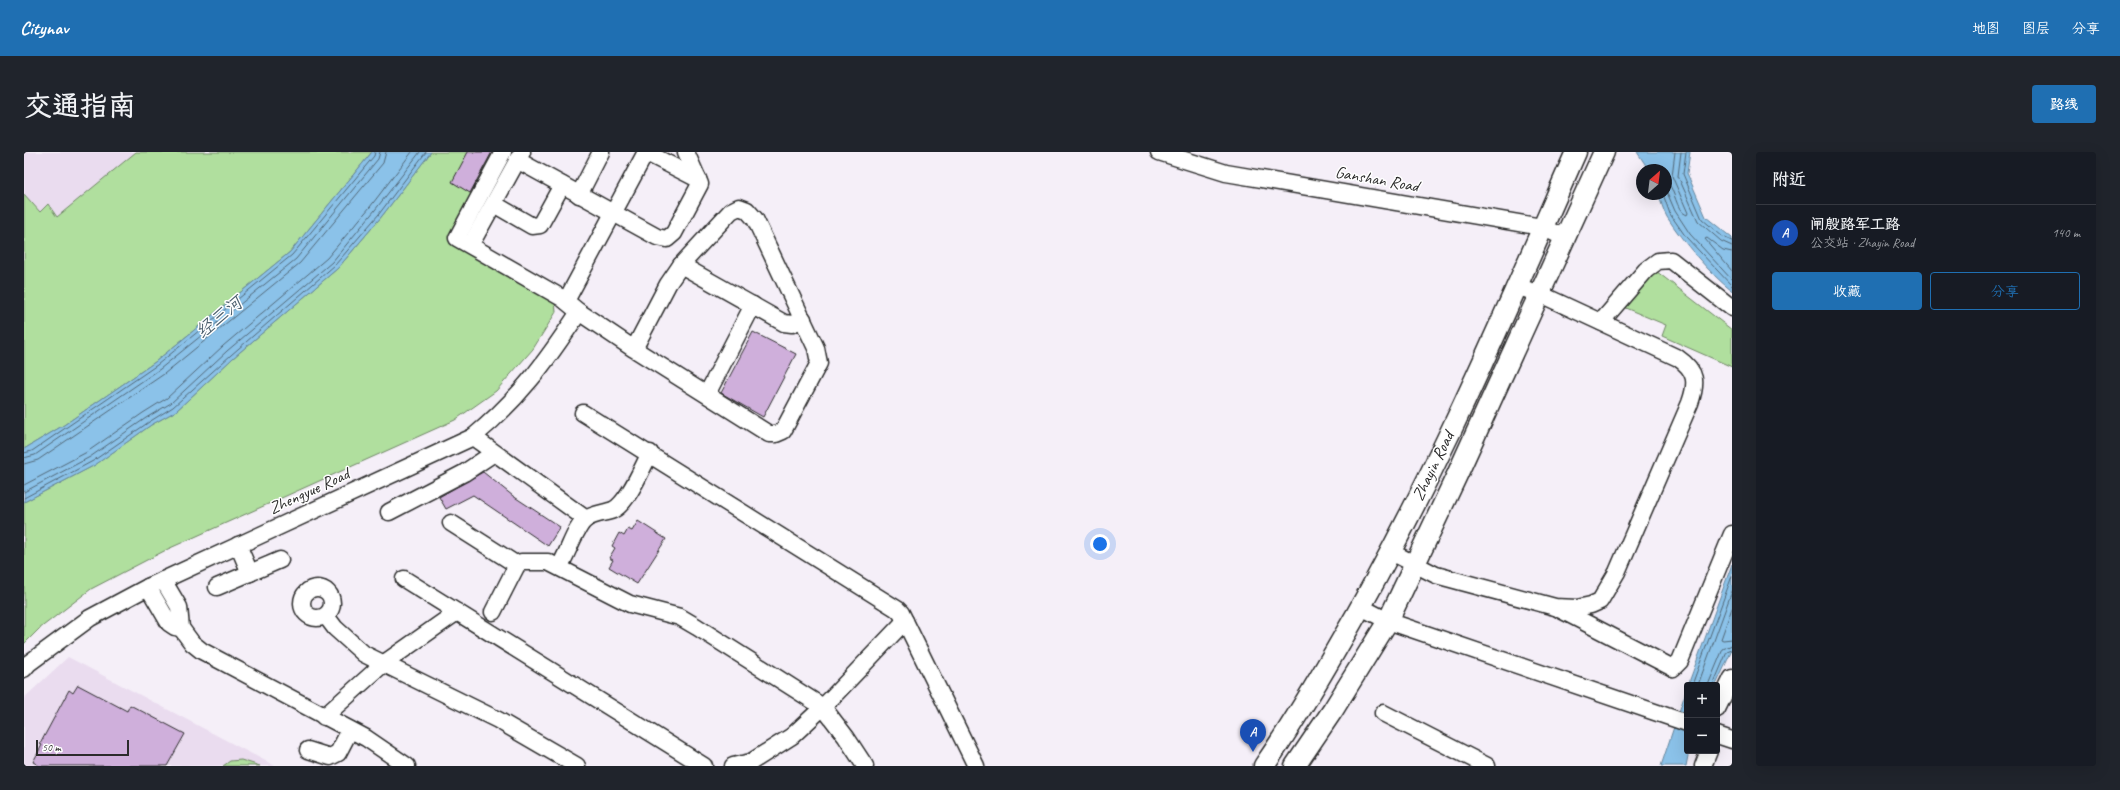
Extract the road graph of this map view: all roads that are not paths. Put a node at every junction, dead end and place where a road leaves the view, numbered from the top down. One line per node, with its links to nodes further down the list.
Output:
1 (503, 152): 20 (street)
2 (601, 152): 11 (street)
3 (645, 152): 9 (street); 13 (street)
4 (686, 152): 9 (street)
5 (1159, 152): 14 (street, Ganshan Road)
6 (1576, 152): 14 (main road, Zhayin Road)
7 (1604, 152): 16 (main road, Zhayin Road)
8 (519, 156): 10 (street); 12 (street)
9 (698, 179): 13 (street)
10 (562, 185): 11 (street); 12 (street)
11 (579, 195): 13 (street)
12 (494, 204): 15 (street)
13 (612, 213): 20 (street)
14 (1542, 227): 16 (street, Ganshan Road); 18 (main road, Zhayin Road)
15 (475, 238)
16 (1566, 238): 19 (main road, Zhayin Road)
17 (681, 265): 21 (street); 24 (street); 26 (street)
18 (1516, 286): 19 (street); 37 (main road, Zhayin Road)
19 (1540, 294): 25 (street); 40 (main road, Zhayin Road)
20 (566, 301): 23 (street)
21 (753, 305): 24 (street); 27 (street)
22 (1732, 308): 25 (street)
23 (578, 312): 26 (street); 29 (street, Zhengyue Road)
24 (803, 319): 27 (street)
25 (1601, 322): 47 (street)
26 (634, 349): 27 (street)
27 (707, 394)
28 (583, 413): 31 (street)
29 (473, 437): 30 (street); 36 (street, Zhengyue Road)
30 (494, 452): 32 (street); 33 (street)
31 (650, 453): 33 (street); 52 (street)
32 (389, 512)
33 (586, 519): 41 (street)
34 (451, 523): 39 (street)
35 (1732, 534): 47 (street)
36 (238, 545): 42 (street); 44 (street, Zhengyue Road)
37 (1391, 552): 40 (street); 48 (main road, Zhayin Road)
38 (280, 560): 42 (street)
39 (518, 565): 41 (street); 50 (street)
40 (1415, 566): 47 (street); 53 (main road, Zhayin Road)
41 (560, 567): 59 (street)
42 (250, 573): 46 (street)
43 (404, 579): 49 (street)
44 (163, 580): 45 (street, Zhengyue Road); 54 (street)
45 (148, 587): 54 (street); 56 (street, Zhengyue Road)
46 (217, 587)
47 (1555, 606)
48 (1361, 607): 53 (street); 74 (main road, Zhayin Road)
49 (457, 612): 55 (street); 70 (street)
50 (493, 612)
51 (326, 616): 55 (street)
52 (905, 621): 59 (street); 73 (street)
53 (1388, 621): 62 (street); 75 (main road, Zhayin Road)
54 (181, 628): 61 (street)
55 (383, 664): 61 (street); 69 (street)
56 (24, 669)
57 (1732, 678): 58 (street)
58 (1720, 703)
59 (823, 707): 71 (street); 72 (street)
60 (1383, 713): 76 (street)
61 (324, 717): 63 (street)
62 (1680, 720)
63 (350, 730): 66 (street); 68 (street)
64 (1720, 736): 65 (street)
65 (1732, 740)
66 (308, 750)
67 (1708, 754): 77 (street)
68 (407, 766)
69 (577, 766)
70 (704, 766)
71 (733, 766)
72 (865, 766)
73 (976, 766)
74 (1264, 766)
75 (1295, 766)
76 (1487, 766)
77 (1703, 766)

